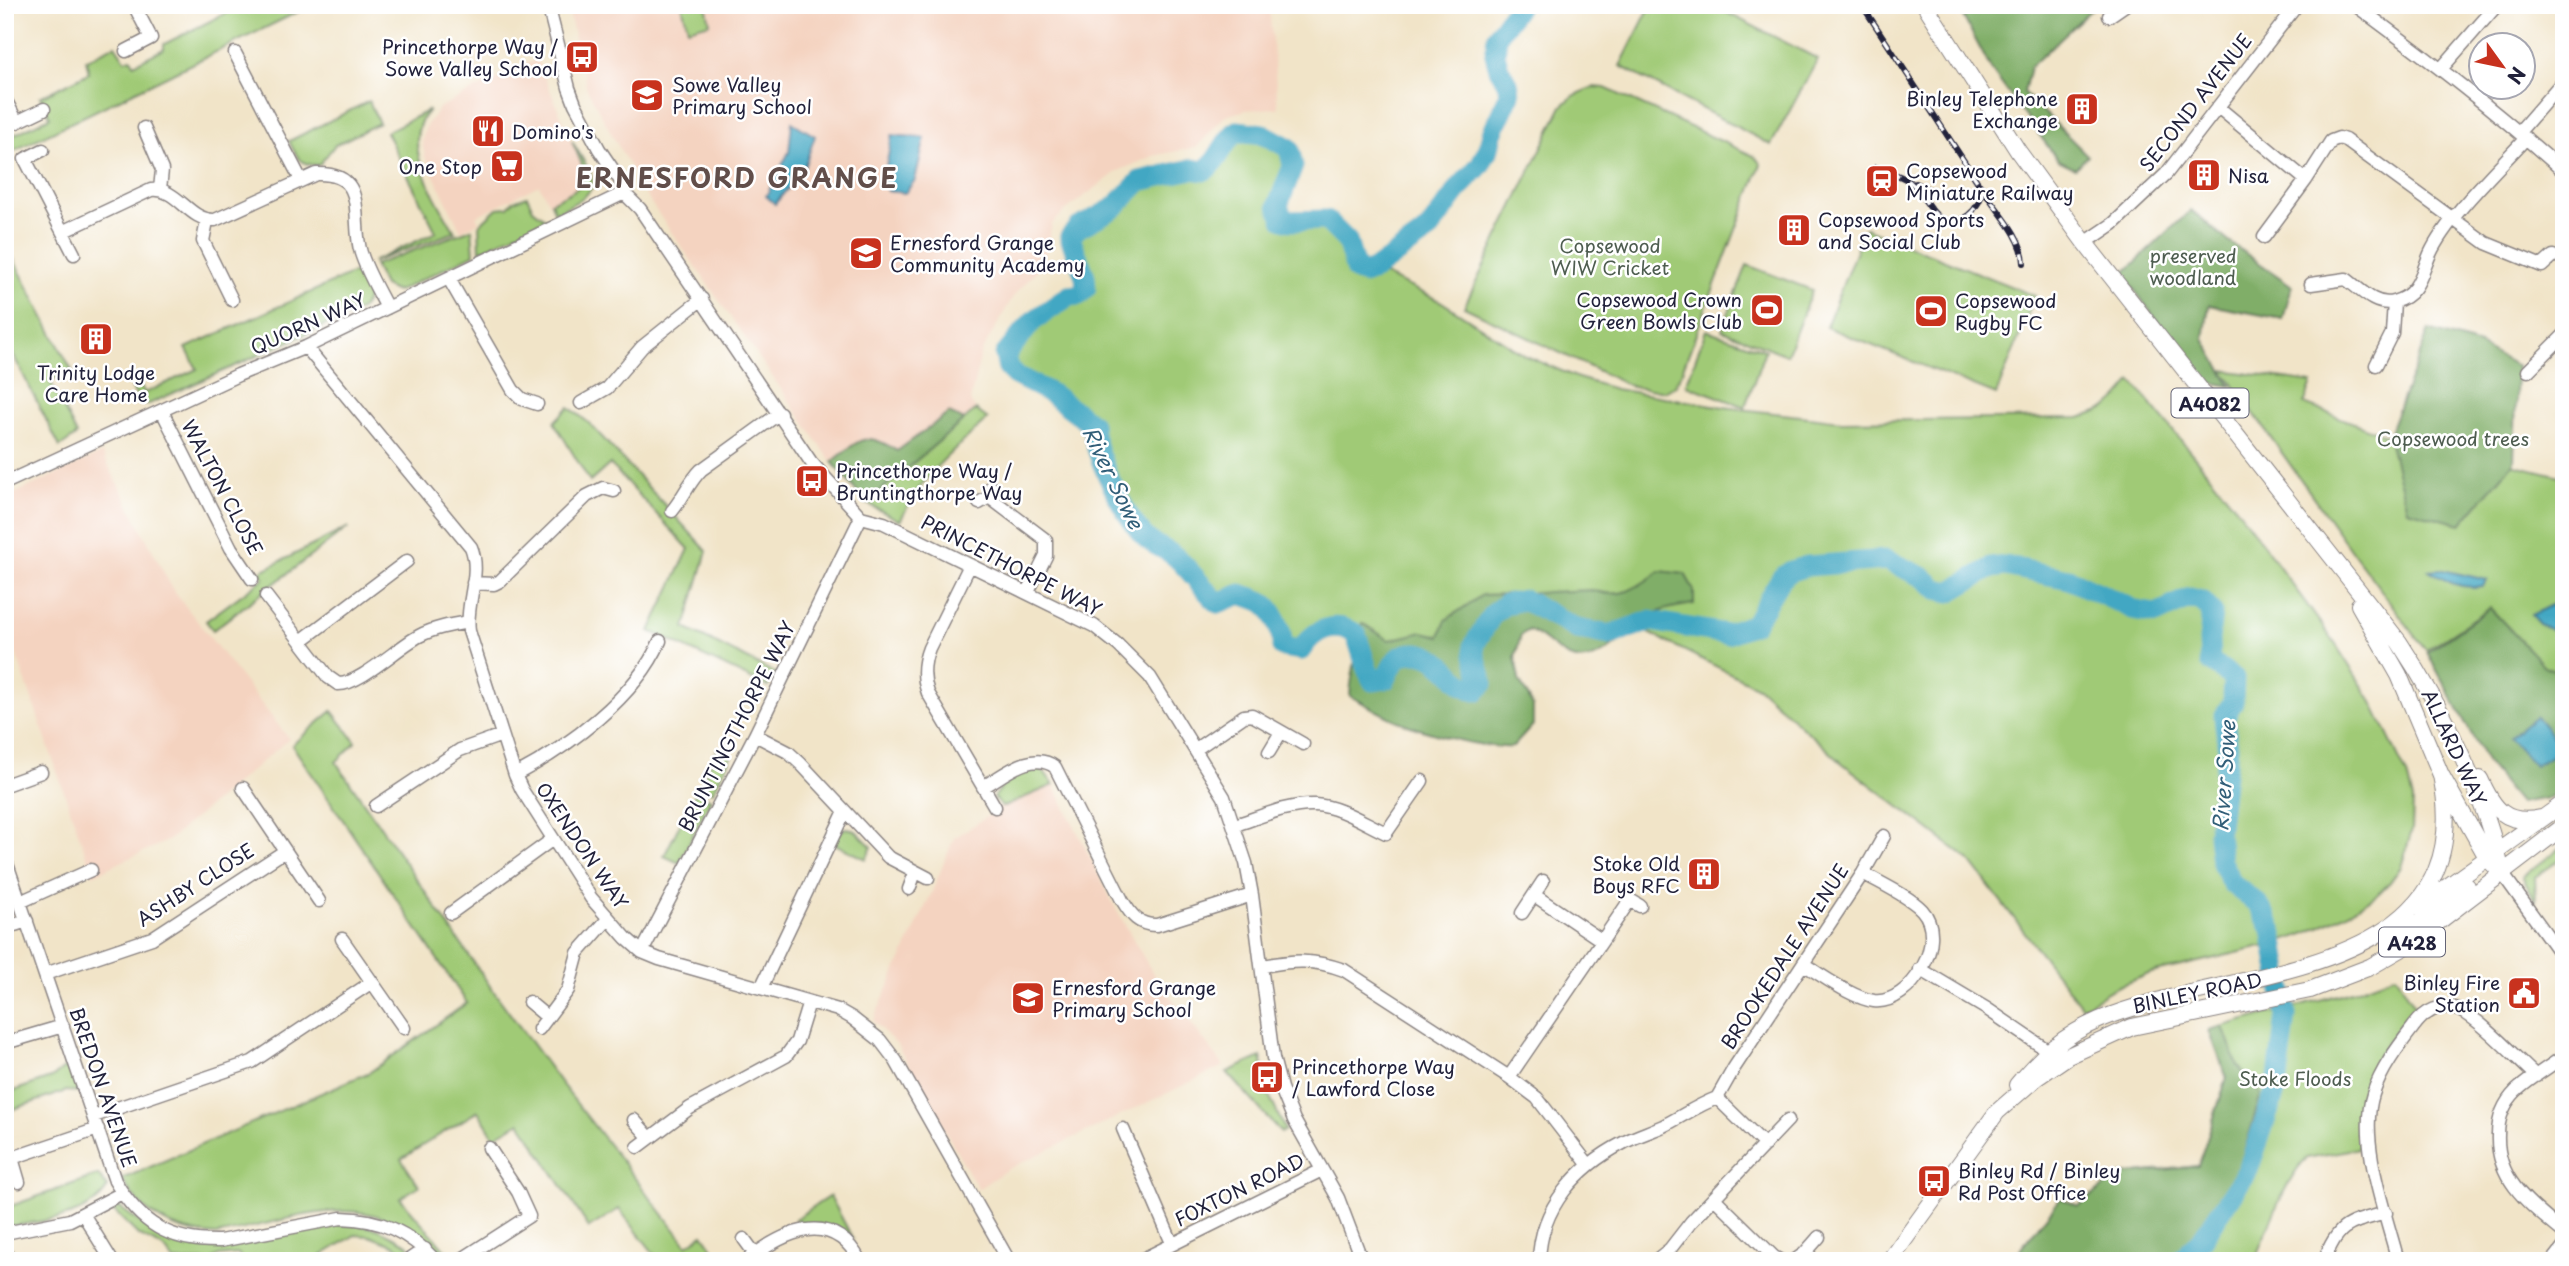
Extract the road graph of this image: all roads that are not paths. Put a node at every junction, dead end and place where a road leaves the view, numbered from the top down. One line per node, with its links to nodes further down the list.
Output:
1 (134, 5): 9 (street)
2 (548, 5): 23 (street, PRINCETHORPE WAY)
3 (1925, 5): 28 (main road, ALLARD WAY / A4082)
4 (2124, 5): 8 (street)
5 (2297, 5): 14 (street, SECOND AVENUE)
6 (2355, 5): 11 (street)
7 (2497, 5): 11 (street)
8 (2109, 16)
9 (125, 51)
10 (235, 53): 20 (street)
11 (2441, 69): 17 (street)
12 (2564, 80): 17 (street)
13 (5, 99): 15 (street)
14 (2218, 107): 21 (street); 28 (street, SECOND AVENUE)
15 (44, 109)
16 (144, 128): 22 (street)
17 (2522, 135): 19 (street); 24 (street)
18 (43, 150): 26 (street)
19 (2564, 172)
20 (301, 180): 25 (street); 36 (street)
21 (2306, 180): 24 (street); 27 (street)
22 (160, 189): 25 (street); 26 (street)
23 (624, 193): 31 (street, QUORN WAY); 33 (street, PRINCETHORPE WAY)
24 (2453, 220): 30 (street); 35 (street)
25 (207, 221): 34 (street)
26 (64, 231): 29 (street)
27 (2264, 237)
28 (2085, 243): 51 (main road, ALLARD WAY / A4082)
29 (74, 254)
30 (2553, 256)
31 (449, 279): 36 (street, QUORN WAY); 42 (street)
32 (2311, 284): 35 (street)
33 (702, 299): 41 (street); 44 (street, PRINCETHORPE WAY)
34 (232, 300)
35 (2394, 302): 39 (street)
36 (387, 308): 38 (street, QUORN WAY)
37 (2564, 335): 40 (street)
38 (306, 347): 43 (street, QUORN WAY); 54 (street, OXENDON WAY)
39 (2376, 365)
40 (2528, 371)
41 (581, 403)
42 (537, 404)
43 (162, 411): 45 (street, QUORN WAY); 53 (street, WALTON CLOSE)
44 (780, 413): 48 (street); 49 (street, PRINCETHORPE WAY)
45 (5, 483)
46 (614, 491): 54 (street)
47 (987, 496): 55 (street)
48 (672, 511)
49 (861, 517): 52 (street, PRINCETHORPE WAY); 63 (street, BRUNTINGTHORPE WAY)
50 (407, 561): 58 (street)
51 (2335, 563): 60 (main road, ALLARD WAY / A4082); 69 (main road, ALLARD WAY / A4082)
52 (970, 565): 55 (street, PRINCETHORPE WAY); 72 (street)
53 (252, 579)
54 (473, 583): 57 (street, OXENDON WAY)
55 (1028, 592): 65 (street, PRINCETHORPE WAY)
56 (266, 596): 58 (street)
57 (468, 622): 58 (street); 62 (street, OXENDON WAY)
58 (300, 641)
59 (660, 641): 68 (street)
60 (2443, 716): 78 (main road, ALLARD WAY / A4082); 85 (main road, ALLARD WAY / A4082)
61 (1281, 732): 64 (street); 65 (street); 66 (street)
62 (502, 735): 68 (street, OXENDON WAY); 75 (street)
63 (755, 735): 77 (street); 106 (street, BRUNTINGTHORPE WAY)
64 (1303, 744)
65 (1196, 749): 79 (street, PRINCETHORPE WAY)
66 (1269, 752)
67 (41, 772): 71 (street)
68 (515, 775): 83 (street, OXENDON WAY)
69 (2441, 775): 85 (main road, ALLARD WAY / A4082); 101 (main road)
70 (1422, 780): 79 (street)
71 (5, 785)
72 (983, 787): 76 (street); 92 (street)
73 (243, 788): 84 (street, ASHBY CLOSE)
74 (2564, 803): 78 (main road, A428)
75 (376, 806)
76 (995, 807)
77 (844, 813): 91 (street); 113 (street)
78 (2544, 817): 85 (main road, A428)
79 (1235, 825): 92 (street, PRINCETHORPE WAY)
80 (2564, 826): 89 (main road, BINLEY ROAD / A428)
81 (2564, 833): 89 (main road)
82 (1884, 836): 88 (street, BROOKEDALE AVENUE)
83 (553, 839): 97 (street); 99 (street, OXENDON WAY)
84 (285, 850): 94 (street, ASHBY CLOSE); 111 (street, ASHBY CLOSE)
85 (2492, 855): 89 (main road, ALLARD WAY / A4082); 101 (main road, A428)
86 (5, 858): 95 (street, BREDON AVENUE)
87 (91, 870): 95 (street)
88 (1863, 873): 108 (street, BROOKEDALE AVENUE); 110 (street)
89 (2505, 877): 104 (main road); 107 (street); 123 (main road, BINLEY ROAD / A428)
90 (1543, 881): 93 (street)
91 (909, 889)
92 (1252, 895): 109 (street, PRINCETHORPE WAY)
93 (1534, 895): 98 (street); 105 (street)
94 (319, 901)
95 (20, 902): 100 (street, BREDON AVENUE)
96 (1640, 906): 105 (street)
97 (451, 913)
98 (1522, 913)
99 (608, 919): 106 (street, OXENDON WAY); 116 (street)
100 (27, 921): 102 (street); 111 (street, BREDON AVENUE)
101 (2397, 922): 104 (main road, A428)
102 (5, 928)
103 (342, 939): 112 (street)
104 (2370, 939): 121 (main road, A428)
105 (1601, 940): 125 (street)
106 (642, 951): 113 (street, OXENDON WAY)
107 (2564, 959)
108 (1803, 964): 110 (street); 126 (street, BROOKEDALE AVENUE)
109 (1263, 966): 125 (street); 138 (street, PRINCETHORPE WAY)
110 (1920, 969): 121 (street)
111 (45, 974): 117 (street, BREDON AVENUE)
112 (372, 982): 118 (street); 130 (street)
113 (761, 988): 115 (street, OXENDON WAY)
114 (529, 1002): 116 (street)
115 (810, 1002): 132 (street); 160 (street, OXENDON WAY)
116 (547, 1017): 119 (street)
117 (63, 1026): 120 (street); 130 (street, BREDON AVENUE)
118 (404, 1028)
119 (539, 1029)
120 (5, 1043)
121 (2047, 1051): 123 (street); 127 (main road, A428)
122 (2564, 1056): 124 (street)
123 (2046, 1071): 127 (main road, BINLEY ROAD / A428)
124 (2536, 1076): 142 (street); 145 (street)
125 (1509, 1077): 137 (street)
126 (1717, 1098): 133 (street); 137 (street)
127 (1997, 1112): 166 (main road, BINLEY ROAD / A428)
128 (634, 1120): 132 (street)
129 (1787, 1120): 133 (street)
130 (96, 1123): 136 (street); 140 (street, BREDON AVENUE)
131 (1123, 1129): 148 (street, FOXTON ROAD)
132 (649, 1137): 134 (street)
133 (1765, 1145): 141 (street)
134 (638, 1147)
135 (489, 1148): 158 (street)
136 (9, 1159): 139 (street)
137 (1588, 1164): 163 (street)
138 (1322, 1170): 148 (street, FOXTON ROAD); 162 (street, PRINCETHORPE WAY)
139 (19, 1182)
140 (122, 1193): 143 (street); 150 (street, BREDON AVENUE)
141 (1714, 1199): 164 (street); 165 (street)
142 (2386, 1213): 167 (street); 168 (street)
143 (83, 1214): 144 (street); 155 (street)
144 (5, 1233)
145 (2564, 1233)
146 (1819, 1237): 153 (street)
147 (744, 1239): 152 (street)
148 (1172, 1244): 161 (street, FOXTON ROAD)
149 (2564, 1247): 169 (street)
150 (425, 1249): 156 (street); 157 (street, BREDON AVENUE)
151 (5, 1251): 154 (street)
152 (751, 1257): 159 (street)
153 (1803, 1259)
154 (11, 1261)
155 (113, 1261)
156 (407, 1261)
157 (436, 1261)
158 (459, 1261)
159 (860, 1261)
160 (1009, 1261)
161 (1139, 1261)
162 (1362, 1261)
163 (1539, 1261)
164 (1655, 1261)
165 (1781, 1261)
166 (1889, 1261)
167 (2324, 1261)
168 (2398, 1261)
169 (2553, 1261)

